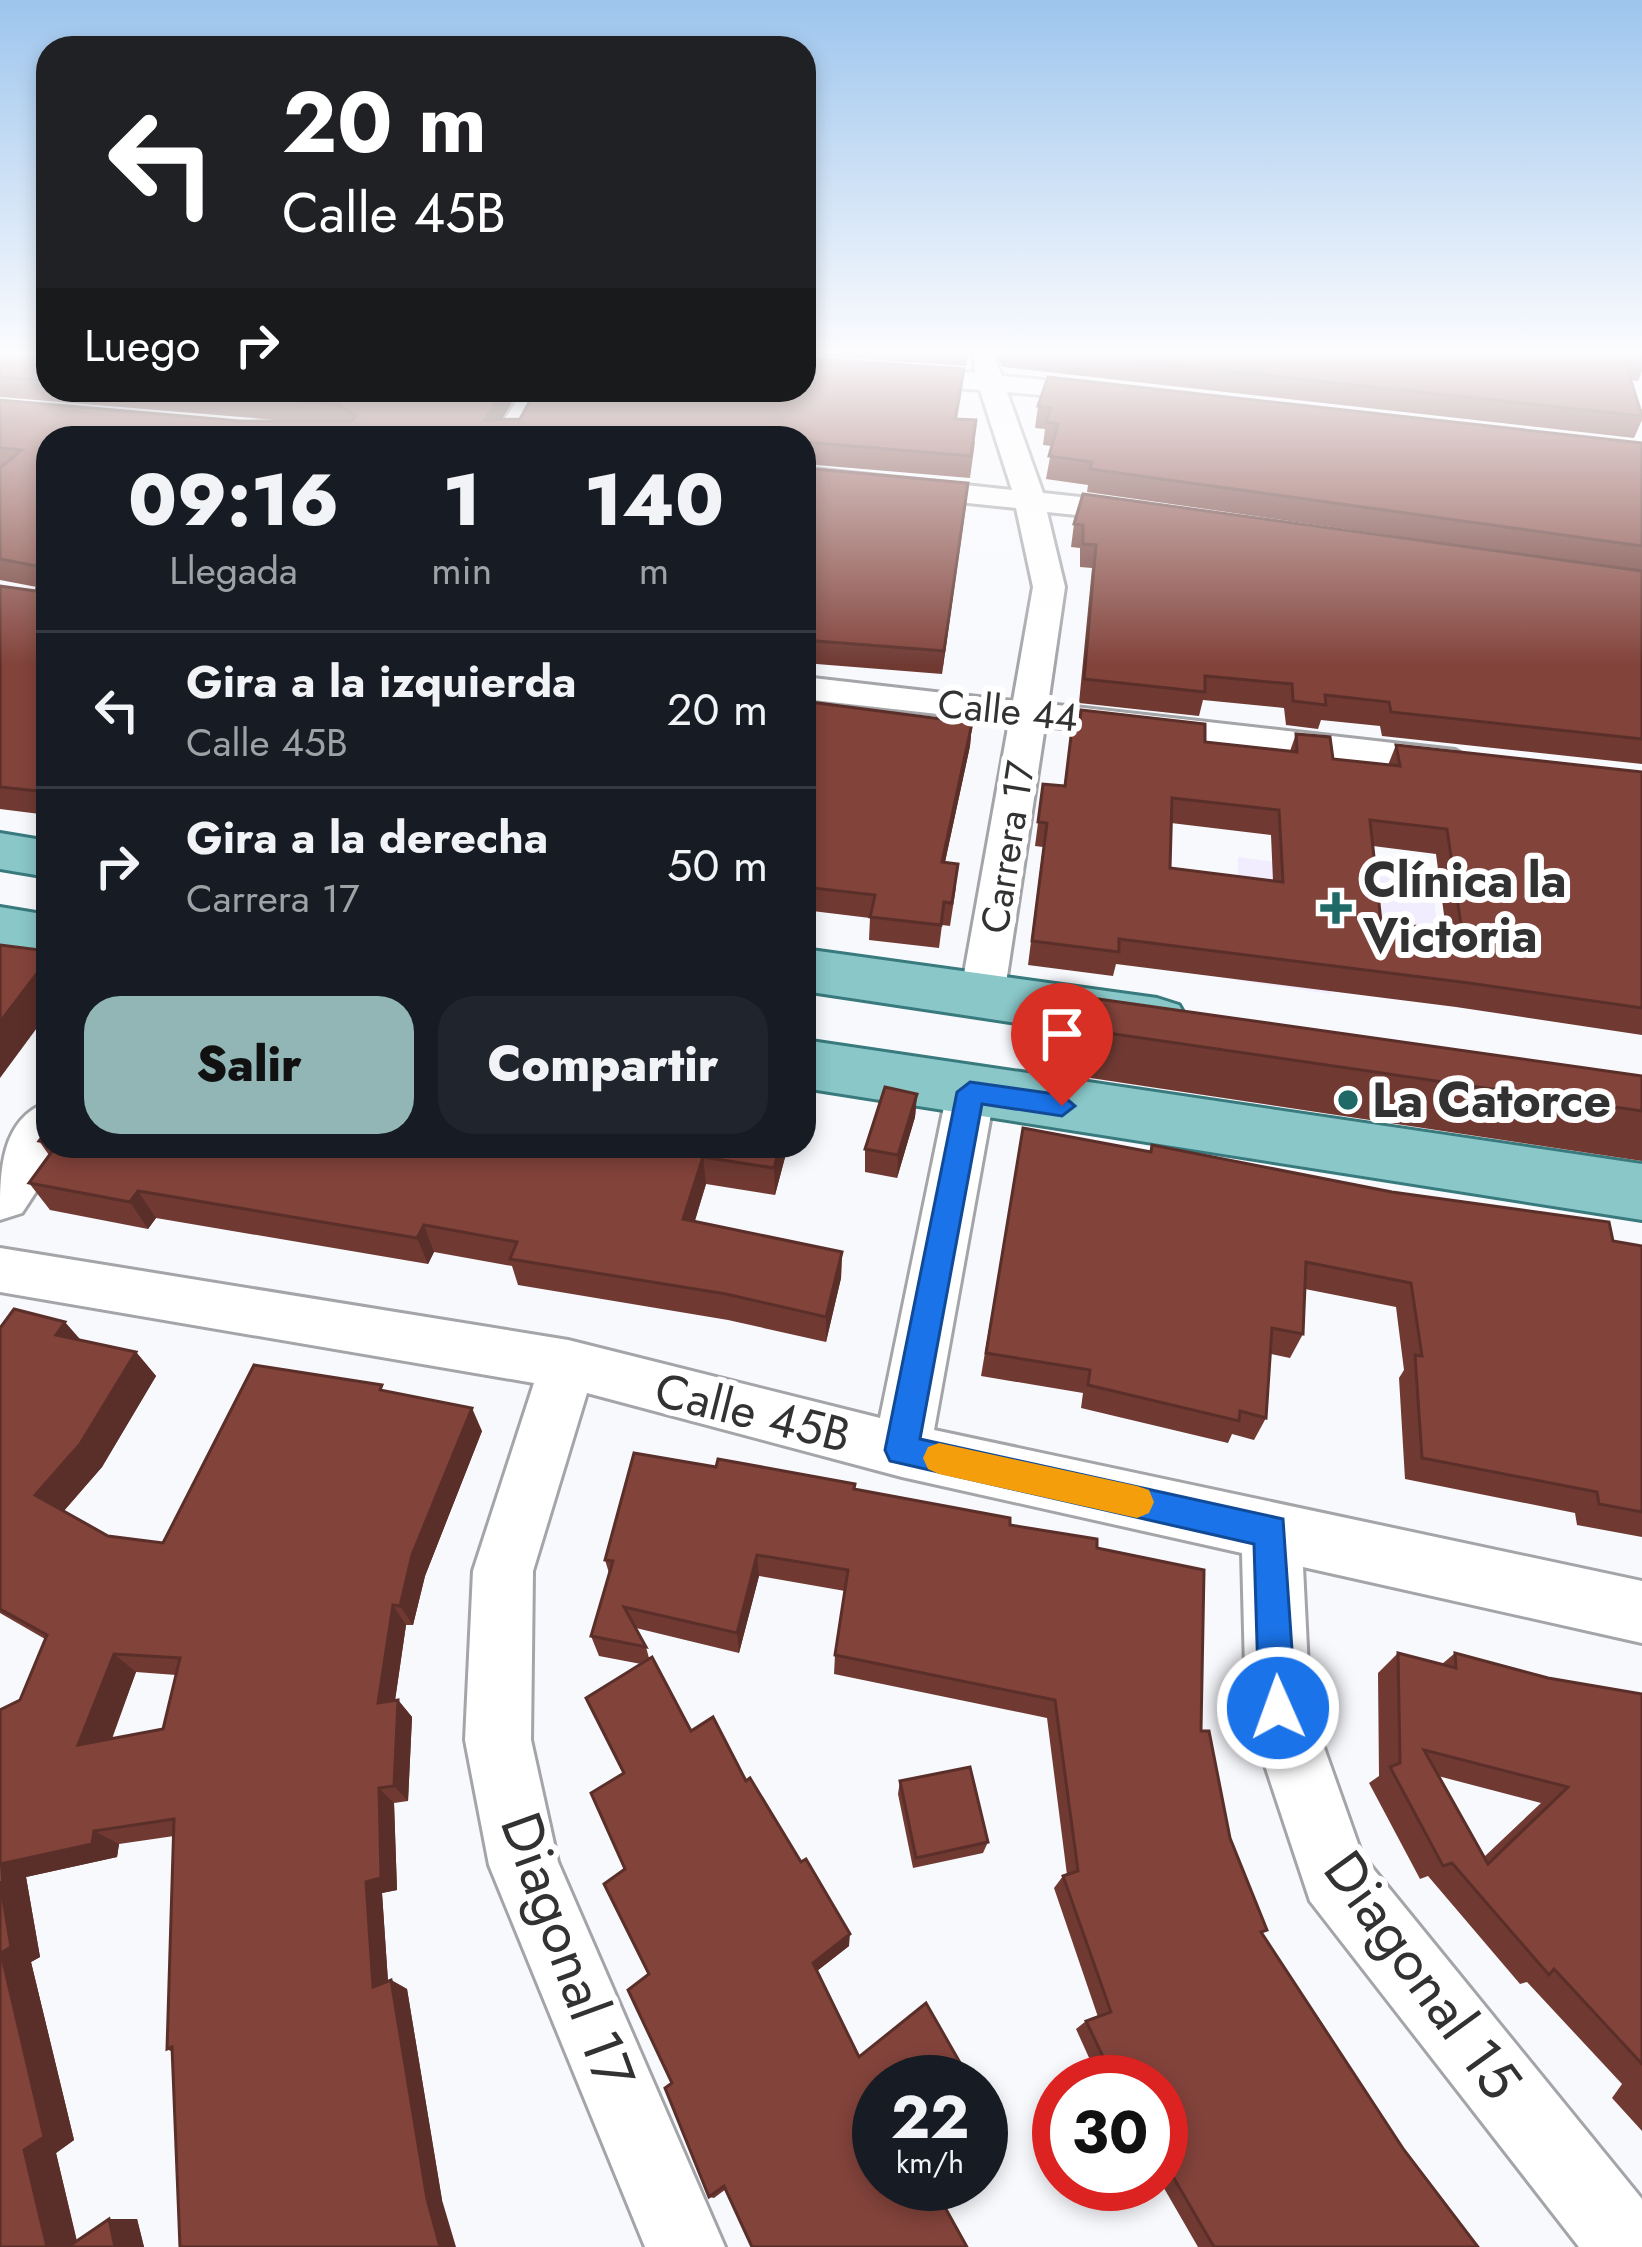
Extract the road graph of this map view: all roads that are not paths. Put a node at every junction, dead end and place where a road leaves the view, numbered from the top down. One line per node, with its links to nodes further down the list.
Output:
1 (1016, 456): 3 (street, Carrera 17)
2 (816, 478): 3 (street)
3 (1029, 496): 4 (street); 6 (street, Carrera 17)
4 (1170, 516)
5 (816, 689): 6 (street, Calle 44)
6 (1030, 712): 7 (street, Calle 44); 13 (street, Carrera 17)
7 (1481, 764)
8 (0, 851): 9 (main road)
9 (36, 857)
10 (0, 927): 11 (main road)
11 (36, 933)
12 (816, 972): 13 (main road)
13 (982, 996): 14 (main road)
14 (1214, 1030)
15 (816, 1066): 16 (main road)
16 (970, 1092): 18 (main road); 22 (street)
17 (36, 1142): 19 (street)
18 (1642, 1192)
19 (0, 1195)
20 (0, 1270): 21 (street, Calle 45B)
21 (568, 1364): 22 (street, Calle 45B); 25 (street, Diagonal 17)
22 (902, 1450): 23 (street, Calle 45B)
23 (1271, 1531): 24 (street, Calle 45B); 26 (street, Diagonal 15)
24 (1642, 1612)
25 (686, 2247)
26 (1629, 2247)

